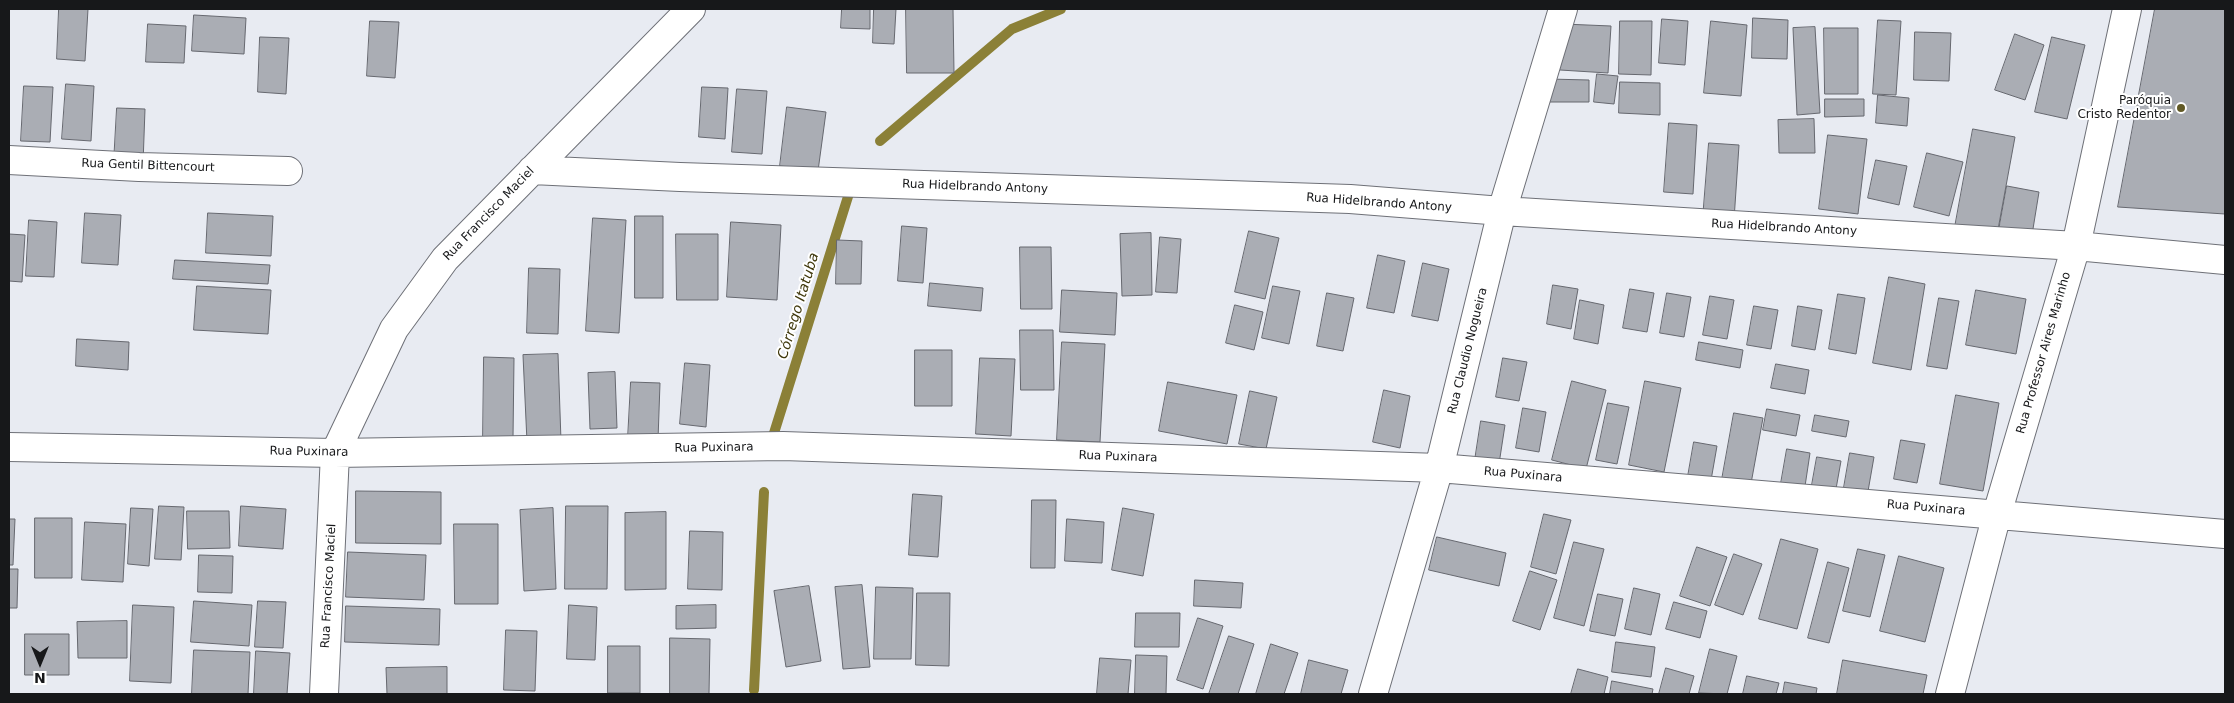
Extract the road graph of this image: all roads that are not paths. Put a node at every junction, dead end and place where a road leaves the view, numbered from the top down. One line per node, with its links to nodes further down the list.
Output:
1 (691, 9): 5 (street, Rua Francisco Maciel)
2 (1563, 9): 7 (street, Rua Claudio Nogueira)
3 (2127, 9): 8 (street, Rua Professor Aires Marinho)
4 (9, 160): 6 (street, Rua Gentil Bittencourt)
5 (532, 170): 7 (street, Rua Hidelbrando Antony); 11 (street, Rua Francisco Maciel)
6 (288, 171)
7 (1502, 211): 8 (street, Rua Hidelbrando Antony); 12 (street, Rua Claudio Nogueira)
8 (2076, 246): 9 (street, Rua Hidelbrando Antony); 13 (street, Rua Professor Aires Marinho)
9 (2225, 260)
10 (9, 447): 11 (street, Rua Puxinara)
11 (335, 453): 12 (street, Rua Puxinara); 15 (street, Rua Francisco Maciel)
12 (1439, 468): 13 (street, Rua Puxinara); 16 (street, Rua Claudio Nogueira)
13 (1998, 514): 14 (street, Rua Puxinara); 17 (street, Rua Professor Aires Marinho)
14 (2225, 534)
15 (324, 694)
16 (1373, 694)
17 (1950, 694)

